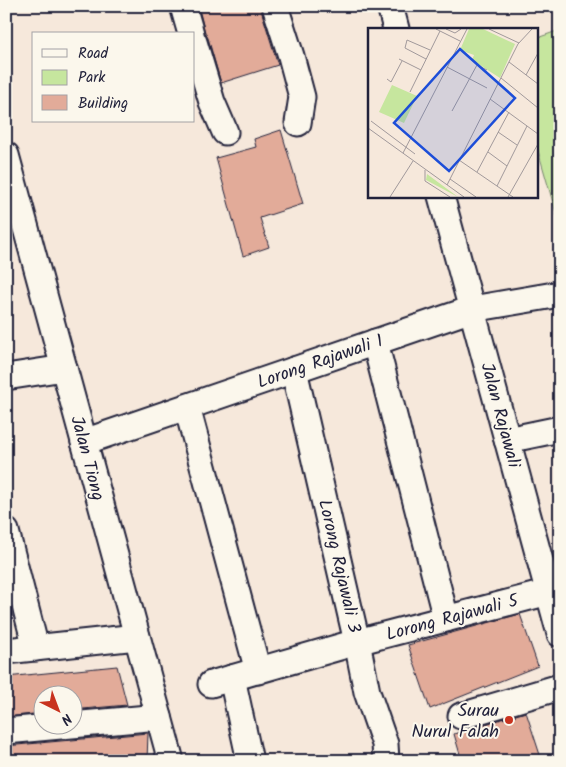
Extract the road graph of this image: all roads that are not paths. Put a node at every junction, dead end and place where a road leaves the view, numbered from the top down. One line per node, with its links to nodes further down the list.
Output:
1 (183, 6): 5 (street)
2 (275, 6): 7 (street)
3 (390, 6): 4 (street)
4 (396, 28)
5 (190, 32)
6 (195, 45): 8 (street)
7 (298, 123)
8 (224, 132)
9 (6, 155): 14 (street, Jalan Tiong)
10 (442, 198): 12 (street, Jalan Rajawali)
11 (560, 294): 12 (street, Lorong Rajawali 1)
12 (472, 309): 13 (street, Lorong Rajawali 1); 19 (street, Jalan Rajawali)
13 (376, 342): 15 (street, Lorong Rajawali 1); 23 (street)
14 (64, 368): 16 (street); 20 (street, Jalan Tiong)
15 (294, 370): 17 (street, Lorong Rajawali 1); 26 (street, Lorong Rajawali 3)
16 (6, 377)
17 (187, 407): 20 (street, Lorong Rajawali 1); 29 (street)
18 (560, 429): 19 (street)
19 (507, 440): 22 (street, Jalan Rajawali)
20 (84, 442): 25 (street, Jalan Tiong)
21 (6, 530): 27 (street)
22 (549, 592): 23 (street, Lorong Rajawali 5); 24 (street, Jalan Rajawali)
23 (446, 619): 26 (street, Lorong Rajawali 5)
24 (558, 622)
25 (137, 637): 27 (street); 32 (street, Jalan Tiong)
26 (357, 642): 29 (street, Lorong Rajawali 5); 36 (street, Lorong Rajawali 3)
27 (36, 648): 28 (street)
28 (6, 651)
29 (258, 671): 35 (street, Lorong Rajawali 5)
30 (560, 687): 31 (street)
31 (461, 716)
32 (159, 717): 33 (street); 34 (street, Jalan Tiong)
33 (6, 731)
34 (171, 761)
35 (250, 761)
36 (384, 761)

